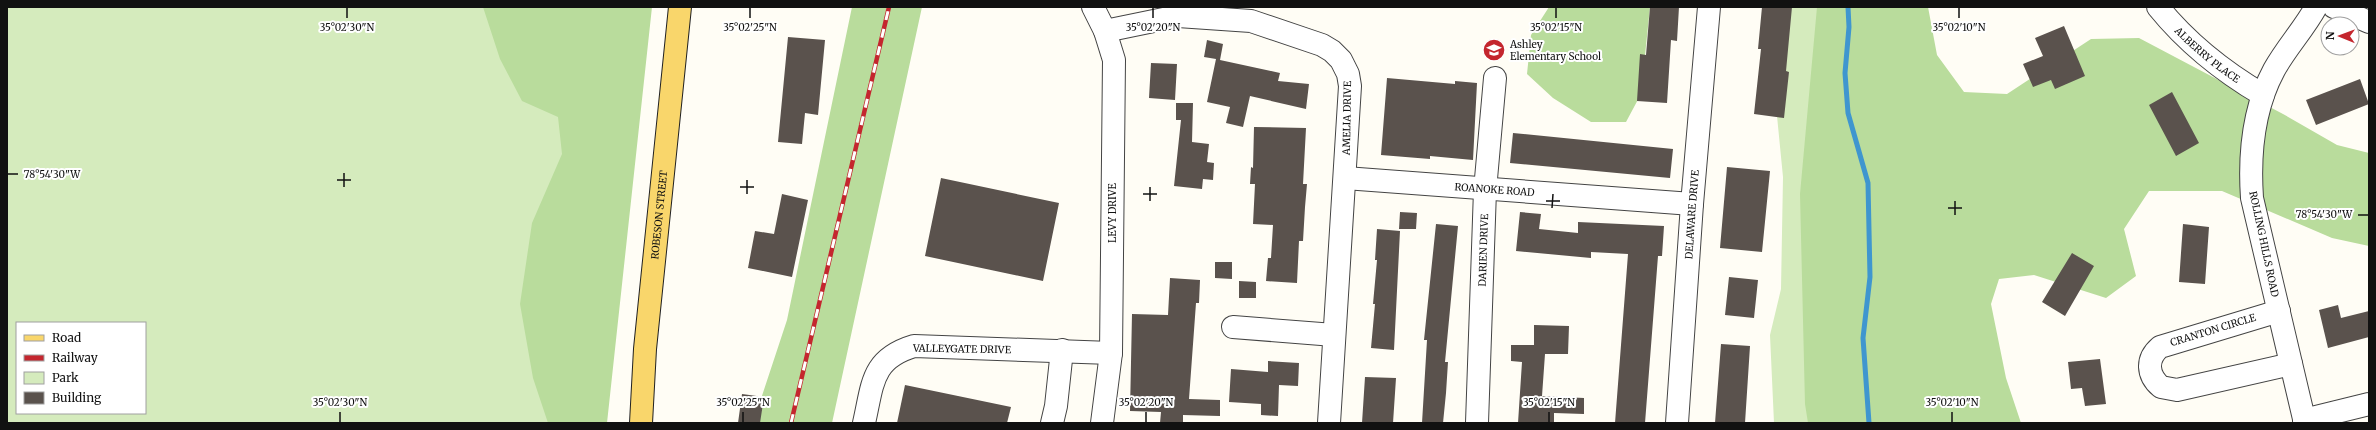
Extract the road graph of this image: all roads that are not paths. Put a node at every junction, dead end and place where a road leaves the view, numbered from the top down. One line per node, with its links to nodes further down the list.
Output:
1 (680, 7): 22 (main road, ROBESON STREET)
2 (1093, 7): 8 (street, LEVY DRIVE)
3 (1709, 7): 13 (street, DELAWARE DRIVE)
4 (2158, 7): 10 (street, ALBERRY PLACE)
5 (2316, 7): 10 (street, ROLLING HILLS ROAD)
6 (2334, 7): 7 (street)
7 (2369, 22)
8 (1105, 31): 11 (street, AMELIA DRIVE); 18 (street, LEVY DRIVE)
9 (1495, 78): 12 (street, DARIEN DRIVE)
10 (2263, 95): 14 (street, ROLLING HILLS ROAD)
11 (1345, 178): 12 (street, ROANOKE ROAD); 16 (street, AMELIA DRIVE)
12 (1485, 190): 13 (street, ROANOKE ROAD); 27 (street, DARIEN DRIVE)
13 (1692, 204): 28 (street, DELAWARE DRIVE)
14 (2279, 311): 19 (street, ROLLING HILLS ROAD); 19 (street, CRANTON CIRCLE)
15 (1233, 327): 16 (street)
16 (1334, 335): 26 (street, AMELIA DRIVE)
17 (1062, 350): 18 (street, VALLEYGATE DRIVE); 23 (street, VALLEYGATE DRIVE); 24 (street)
18 (1111, 352): 25 (street, LEVY DRIVE)
19 (2291, 364): 21 (street, ROLLING HILLS ROAD)
20 (2369, 404): 21 (street)
21 (2304, 422)
22 (641, 423)
23 (864, 423)
24 (1052, 423)
25 (1102, 423)
26 (1329, 423)
27 (1477, 423)
28 (1677, 423)

